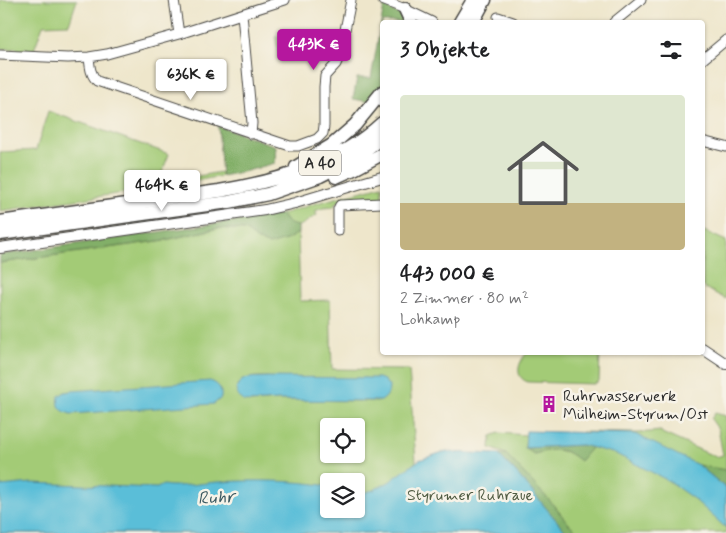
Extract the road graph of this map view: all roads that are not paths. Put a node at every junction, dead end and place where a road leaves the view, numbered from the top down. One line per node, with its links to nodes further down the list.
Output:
1 (174, 0): 17 (street)
2 (285, 0): 9 (street)
3 (351, 0): 24 (street)
4 (382, 0): 8 (street)
5 (473, 0): 13 (highway)
6 (485, 0): 14 (highway)
7 (641, 0): 16 (street)
8 (405, 9): 11 (highway); 12 (street)
9 (242, 14): 17 (street); 24 (street)
10 (498, 17): 15 (street)
11 (410, 20)
12 (428, 20)
13 (461, 20)
14 (474, 20)
15 (507, 20)
16 (616, 20)
17 (179, 34): 20 (street)
18 (726, 40): 21 (street)
19 (0, 56): 20 (street)
20 (89, 57): 24 (street)
21 (705, 58)
22 (380, 94): 30 (highway)
23 (380, 125): 30 (highway, A 40)
24 (251, 134)
25 (380, 139): 31 (highway, A 40)
26 (705, 142): 27 (street)
27 (726, 147)
28 (380, 155): 31 (highway)
29 (380, 178): 36 (main road)
30 (249, 186): 33 (highway, A 40)
31 (268, 194): 35 (highway, A 40)
32 (380, 203): 34 (street)
33 (0, 222)
34 (338, 231)
35 (0, 234)
36 (0, 248)
37 (705, 350): 38 (main road)
38 (726, 364)

